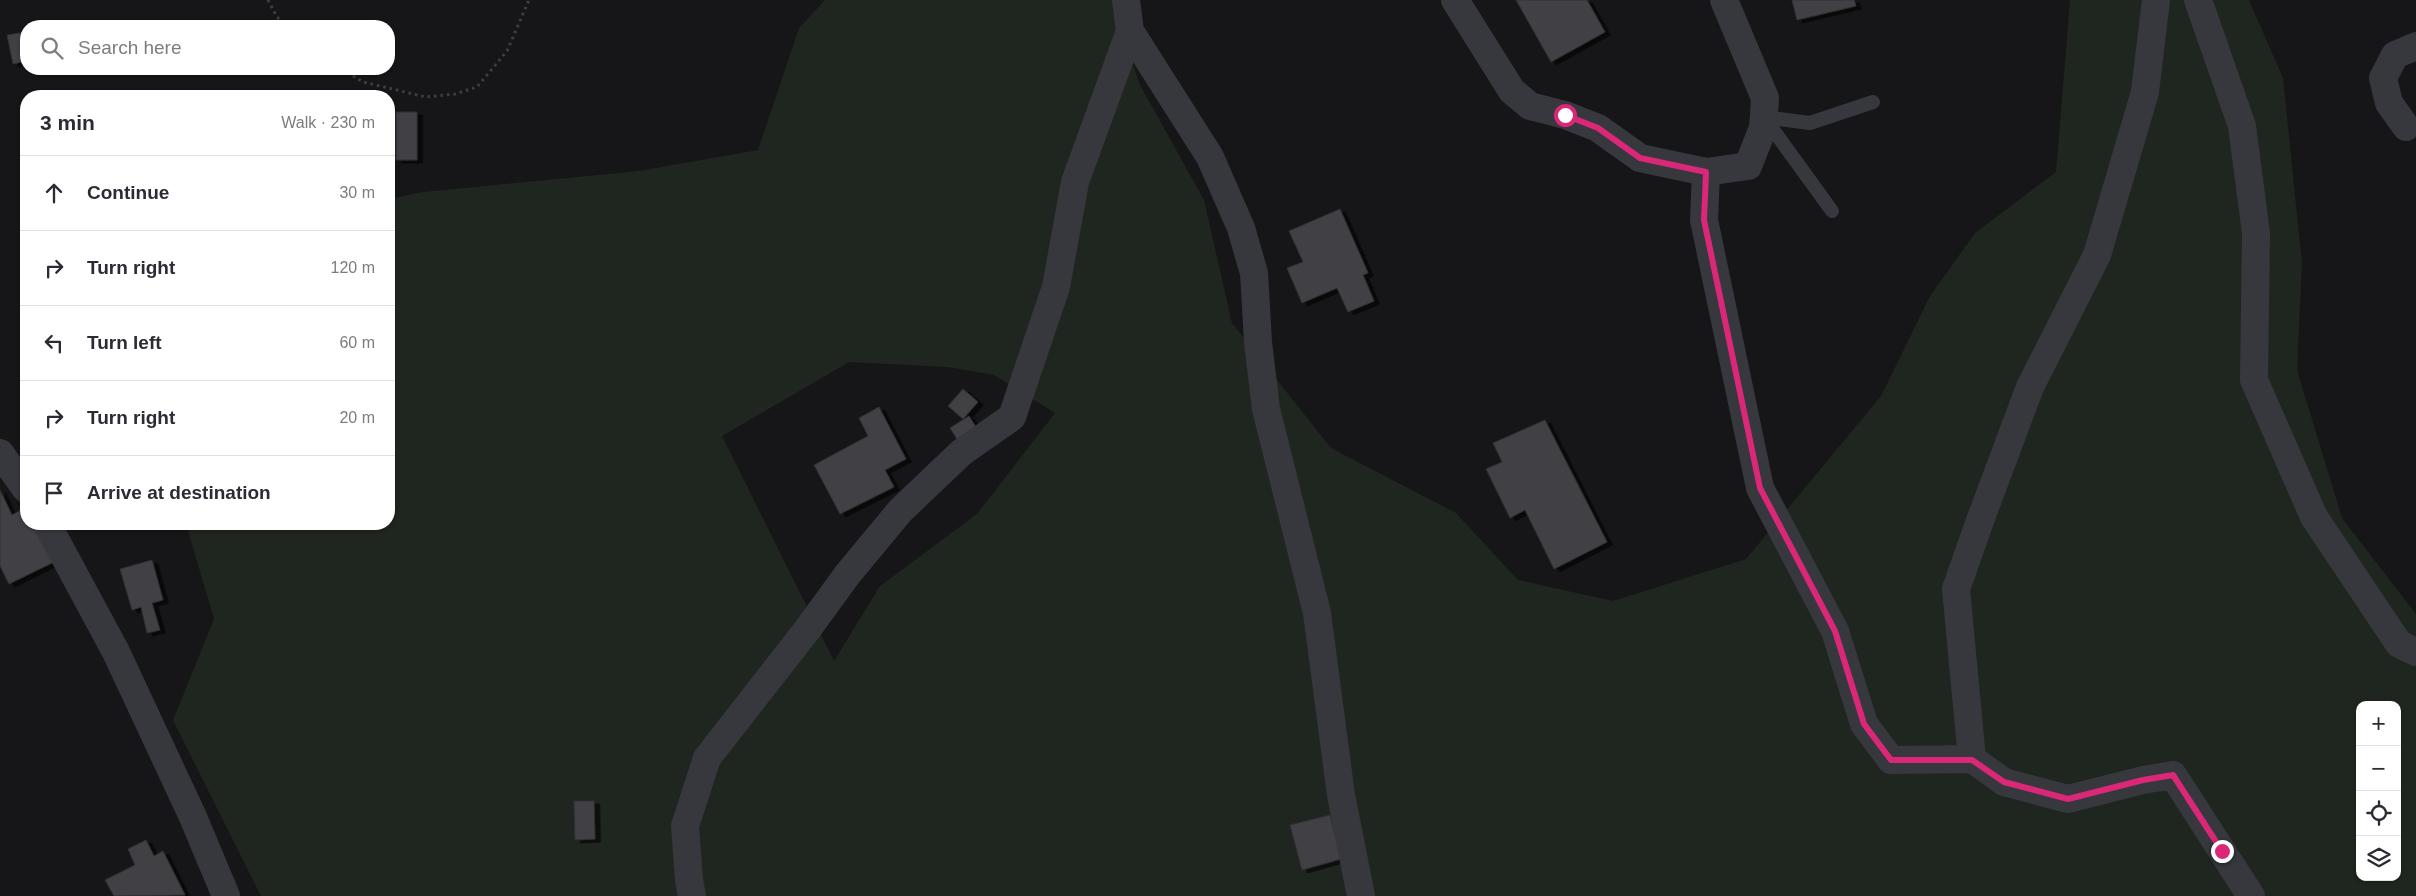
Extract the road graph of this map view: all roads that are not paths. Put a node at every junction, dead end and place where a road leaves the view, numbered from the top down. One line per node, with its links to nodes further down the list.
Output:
1 (1126, 0): 6 (street)
2 (1455, 0): 11 (street)
3 (1724, 0): 9 (street)
4 (2156, 0): 17 (street)
5 (2198, 0): 16 (street)
6 (1130, 31): 19 (street); 20 (street)
7 (2416, 46): 10 (street)
8 (1873, 102): 9 (lane)
9 (1764, 117): 11 (street); 12 (lane)
10 (2406, 127)
11 (1706, 172): 17 (street)
12 (1832, 211)
13 (0, 453): 14 (street)
14 (20, 480)
15 (50, 530): 18 (street)
16 (2416, 652)
17 (1972, 760): 21 (street)
18 (226, 896)
19 (692, 896)
20 (1360, 896)
21 (2251, 896)

